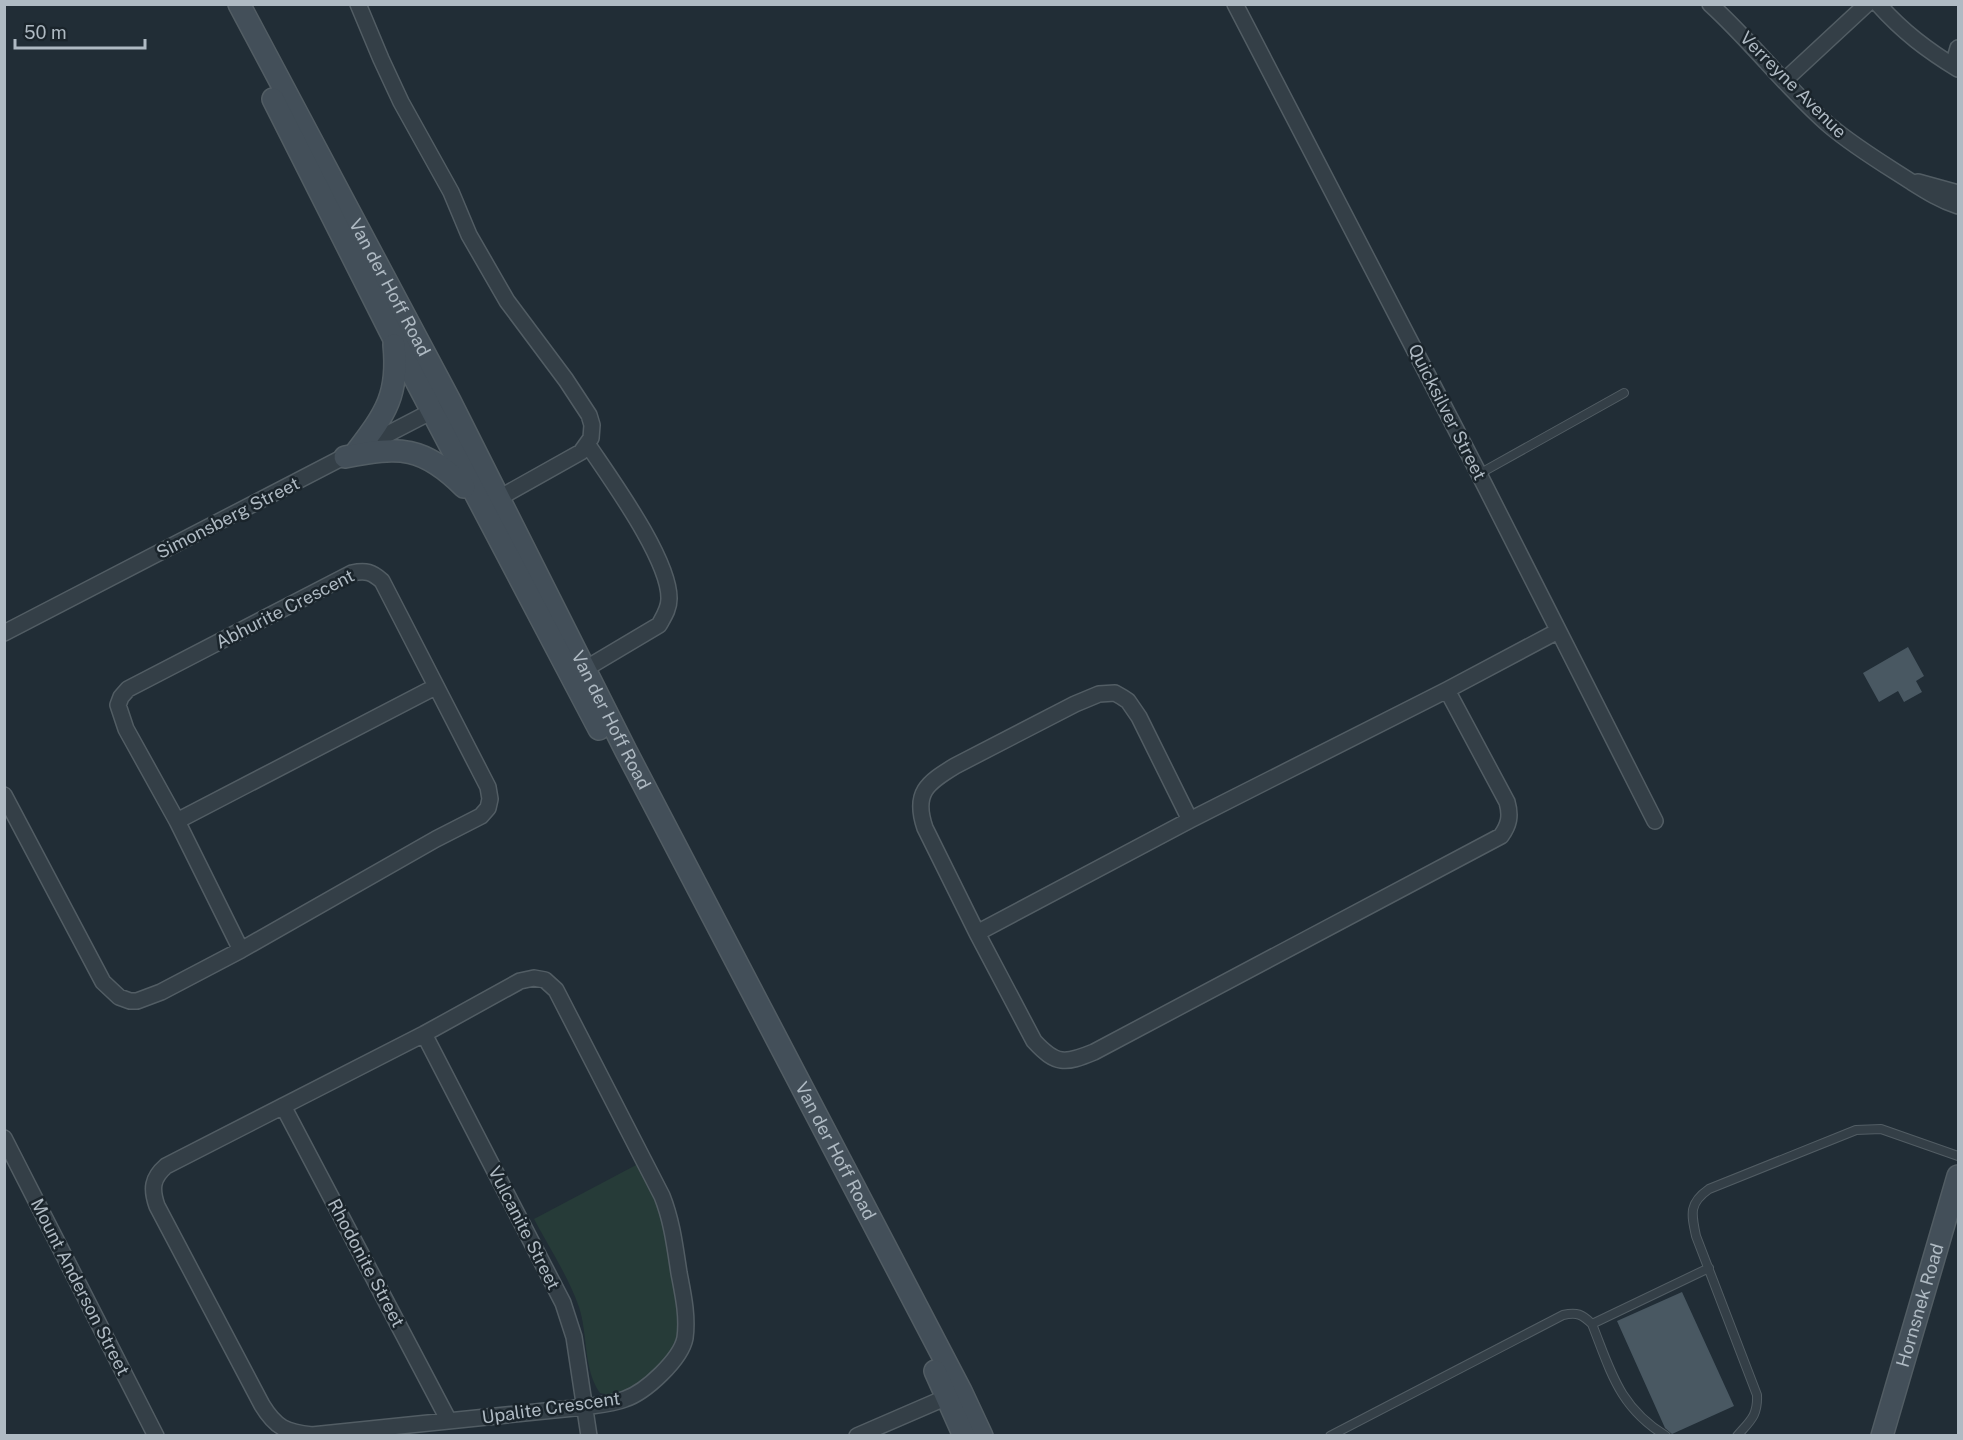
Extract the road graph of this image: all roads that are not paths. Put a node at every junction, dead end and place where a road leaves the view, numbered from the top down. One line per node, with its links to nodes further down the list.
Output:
1 (226, 4): 14 (main road, Van der Hoff Road)
2 (239, 4): 16 (main road, Van der Hoff Road)
3 (358, 4): 18 (street)
4 (1235, 4): 20 (street, Quicksilver Street)
5 (1710, 4): 10 (street, Verreyne Avenue)
6 (1868, 4): 10 (street)
7 (1878, 4): 9 (street)
8 (1959, 48): 9 (street)
9 (1956, 68)
10 (1785, 80): 11 (street, Verreyne Avenue)
11 (1910, 181): 12 (street, Verreyne Avenue); 13 (street, Verreyne Avenue)
12 (1959, 193)
13 (1959, 206)
14 (393, 337): 17 (main road, Van der Hoff Road); 19 (main road)
15 (1624, 393): 20 (lane)
16 (450, 401): 17 (street, Simonsberg Street); 21 (main road, Van der Hoff Road)
17 (431, 411): 19 (street, Simonsberg Street); 22 (main road, Van der Hoff Road)
18 (588, 445): 21 (street); 27 (street)
19 (351, 454): 22 (main road); 23 (street, Simonsberg Street)
20 (1479, 474): 24 (street, Quicksilver Street)
21 (499, 498): 27 (main road, Van der Hoff Road)
22 (477, 500): 43 (main road, Van der Hoff Road)
23 (26, 621): 25 (street, Simonsberg Street); 26 (street)
24 (1558, 630): 29 (street); 33 (street, Quicksilver Street)
25 (4, 633)
26 (4, 641)
27 (585, 669): 43 (main road, Van der Hoff Road)
28 (435, 687): 32 (street); 32 (street, Abhurite Crescent); 35 (street, Abhurite Crescent)
29 (1447, 690): 31 (street); 34 (street)
30 (4, 795): 35 (street, Abhurite Crescent)
31 (1190, 820): 34 (street); 34 (street)
32 (177, 821): 35 (street, Abhurite Crescent)
33 (1655, 821)
34 (977, 933)
35 (241, 950)
36 (423, 1034): 37 (street, Upalite Crescent); 44 (street, Vulcanite Street); 44 (street, Upalite Crescent)
37 (283, 1106): 45 (street, Rhodonite Street); 45 (street, Upalite Crescent)
38 (6, 1143): 46 (street, Mount Anderson Street)
39 (1959, 1156): 41 (lane)
40 (1959, 1176): 54 (main road, Hornsnek Road)
41 (1709, 1268): 42 (lane); 53 (lane)
42 (1592, 1324): 51 (lane); 52 (lane)
43 (954, 1393): 48 (street); 49 (main road, Van der Hoff Road); 50 (main road, Van der Hoff Road)
44 (584, 1407): 45 (street, Upalite Crescent); 47 (street, Vulcanite Street)
45 (449, 1421)
46 (156, 1436)
47 (590, 1436)
48 (857, 1436)
49 (964, 1436)
50 (982, 1436)
51 (1330, 1436)
52 (1666, 1436)
53 (1737, 1436)
54 (1882, 1436)

